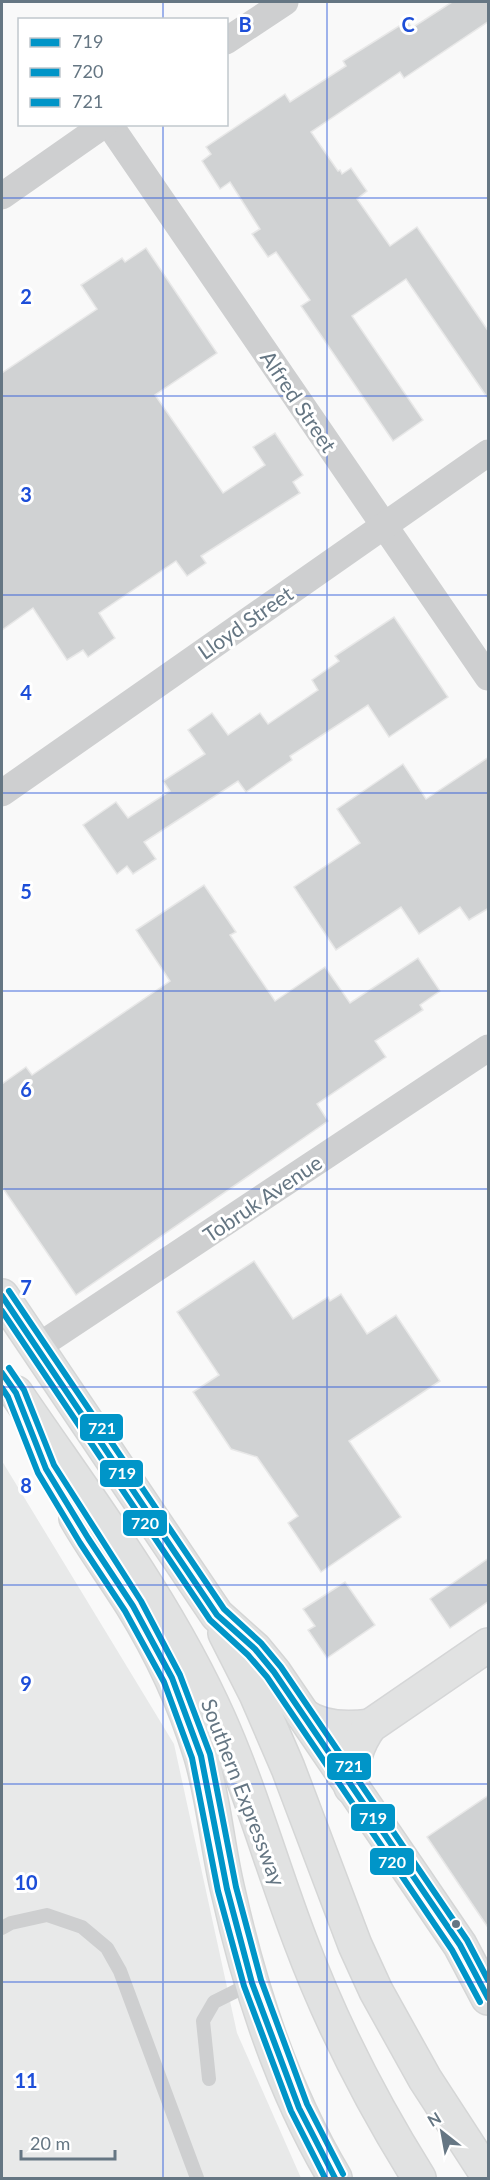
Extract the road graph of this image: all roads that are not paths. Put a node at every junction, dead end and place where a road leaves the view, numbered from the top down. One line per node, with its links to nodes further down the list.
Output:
1 (285, 2): 2 (street)
2 (228, 40)
3 (104, 126): 5 (street)
4 (108, 126): 7 (street, Alfred Street)
5 (2, 196)
6 (489, 453): 7 (street, Lloyd Street)
7 (384, 525): 8 (street, Alfred Street); 9 (street, Lloyd Street)
8 (489, 677)
9 (2, 793)
10 (489, 1048): 12 (street, Tobruk Avenue)
11 (2, 1296): 12 (main road)
12 (36, 1348): 14 (main road)
13 (9, 1383): 20 (main road); 26 (main road, Southern Expressway)
14 (217, 1615): 16 (main road); 23 (main road)
15 (489, 1645): 17 (main road)
16 (303, 1714): 17 (main road); 18 (main road)
17 (370, 1726): 18 (main road)
18 (351, 1787): 21 (main road)
19 (2, 1928): 24 (lane)
20 (252, 1983): 22 (lane); 25 (main road)
21 (489, 1998)
22 (209, 2079)
23 (489, 2176)
24 (197, 2178)
25 (335, 2178)
26 (419, 2178)

